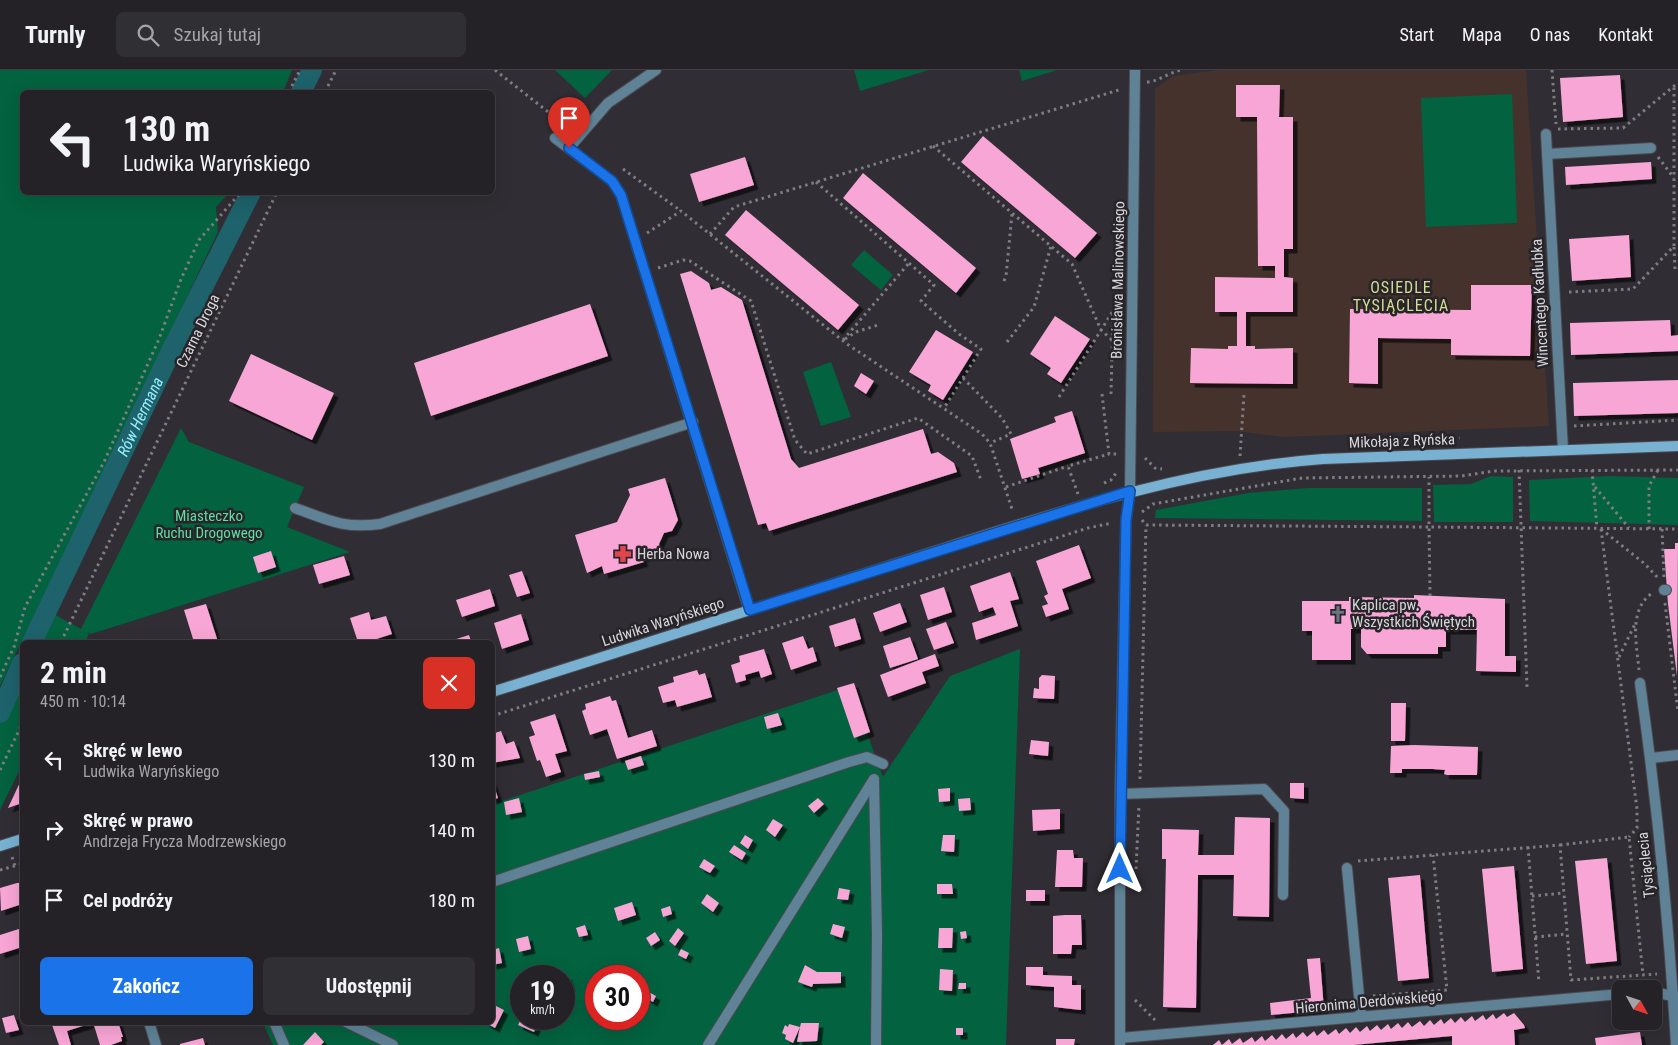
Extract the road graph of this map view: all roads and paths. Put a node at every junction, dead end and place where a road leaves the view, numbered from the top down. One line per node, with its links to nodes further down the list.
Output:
1 (300, 70): 8 (path)
2 (336, 70): 9 (path)
3 (656, 70): 13 (street)
4 (1135, 70): 6 (street, Bronisława Malinowskiego)
5 (1182, 70): 6 (path)
6 (1136, 84): 12 (path); 65 (street, Bronisława Malinowskiego)
7 (1676, 86): 10 (path); 16 (path)
8 (290, 90)
9 (326, 90)
10 (1546, 134): 15 (street, Wincentego Kadłubka)
11 (555, 138): 13 (street)
12 (932, 146): 17 (path); 21 (path)
13 (569, 148): 43 (street)
14 (1651, 148): 15 (street); 16 (path)
15 (1547, 154): 44 (street, Wincentego Kadłubka)
16 (1674, 179): 18 (path)
17 (815, 182): 23 (path); 26 (path)
18 (1676, 192): 25 (path)
19 (238, 195): 84 (path)
20 (276, 195): 82 (path, Czarna Droga)
21 (1012, 214): 24 (path); 29 (path)
22 (646, 233): 23 (path)
23 (710, 234): 33 (path)
24 (1051, 246): 32 (path); 35 (path)
25 (1674, 246): 28 (path); 30 (path)
26 (909, 263): 33 (path); 36 (path)
27 (657, 268): 60 (path)
28 (1678, 269)
29 (1004, 281)
30 (1565, 292)
31 (878, 325): 33 (path)
32 (1101, 330): 34 (path); 34 (path); 40 (path)
33 (842, 340): 41 (path)
34 (1112, 341): 38 (path)
35 (1007, 342)
36 (963, 378): 41 (path); 47 (path)
37 (1102, 394): 51 (path)
38 (1111, 394)
39 (1244, 394): 50 (path)
40 (1059, 397)
41 (944, 408): 47 (path)
42 (1678, 420): 44 (path)
43 (693, 422): 66 (street); 80 (street)
44 (1562, 431): 49 (street, Wincentego Kadłubka)
45 (1468, 438): 46 (path)
46 (1382, 441)
47 (990, 443): 63 (path)
48 (1678, 446): 49 (street, Mikołaja z Ryńska)
49 (1563, 450): 65 (street, Mikołaja z Ryńska)
50 (1250, 453)
51 (1109, 454): 52 (path); 53 (path)
52 (1118, 463)
53 (1068, 466): 63 (path); 64 (path)
54 (1519, 470): 55 (path); 59 (path); 73 (path)
55 (1592, 470): 56 (path); 62 (path)
56 (1658, 470): 57 (path); 76 (path)
57 (1678, 470)
58 (1117, 471): 61 (path)
59 (1429, 477): 69 (path); 72 (path)
60 (981, 480)
61 (1103, 483)
62 (1594, 486): 74 (path); 75 (path)
63 (1006, 487): 67 (path)
64 (1086, 490)
65 (1130, 491): 80 (street, Ludwika Waryńskiego); 95 (street, Bronisława Malinowskiego)
66 (295, 508)
67 (1013, 512)
68 (1136, 520): 69 (path)
69 (1142, 520): 71 (path)
70 (1119, 522): 89 (path)
71 (1146, 525): 72 (path); 96 (path)
72 (1429, 527): 73 (path); 79 (path)
73 (1522, 527): 74 (path); 86 (path)
74 (1599, 528): 75 (path); 77 (path); 83 (path)
75 (1629, 529): 76 (path)
76 (1649, 529): 77 (path)
77 (1662, 529): 78 (path)
78 (1678, 530)
79 (1430, 596)
80 (750, 610): 87 (street, Ludwika Waryńskiego)
81 (1635, 624): 83 (path); 85 (path); 88 (path)
82 (62, 640)
83 (1618, 657): 97 (path)
84 (0, 677)
85 (1640, 683): 92 (street, Tysiąclecia)
86 (1527, 687)
87 (495, 691)
88 (1678, 712)
89 (495, 715)
90 (20, 728): 94 (path)
91 (1678, 755): 92 (street)
92 (1651, 758): 119 (street, Tysiąclecia)
93 (883, 764): 107 (street)
94 (0, 770)
95 (1120, 794): 96 (street); 124 (street, Bronisława Malinowskiego)
96 (1139, 794): 106 (path); 109 (street)
97 (1629, 837): 99 (path); 114 (path)
98 (20, 840): 100 (street)
99 (1560, 845): 101 (path); 108 (path)
100 (0, 846)
101 (1528, 847): 102 (path); 110 (path)
102 (1433, 855): 104 (path); 118 (path)
103 (20, 865): 105 (path)
104 (1347, 868): 118 (street)
105 (0, 870)
106 (1136, 873)
107 (495, 881)
108 (1564, 893): 110 (path); 111 (path)
109 (1283, 895)
110 (1532, 896): 112 (path)
111 (1567, 934): 112 (path); 114 (path)
112 (1535, 937): 115 (path)
113 (1657, 974): 114 (path)
114 (1643, 975)
115 (1539, 983)
116 (1662, 994): 119 (street)
117 (1612, 995): 120 (street, Hieronima Derdowskiego)
118 (1359, 996): 120 (street)
119 (1676, 997): 130 (street, Tysiąclecia)
120 (1361, 1018): 124 (street, Hieronima Derdowskiego)
121 (150, 1025): 125 (street)
122 (275, 1025): 126 (street)
123 (352, 1025): 127 (street)
124 (1120, 1042)
125 (156, 1045)
126 (284, 1045)
127 (393, 1045)
128 (708, 1045): 129 (street)
129 (876, 1045)
130 (1676, 1045)

